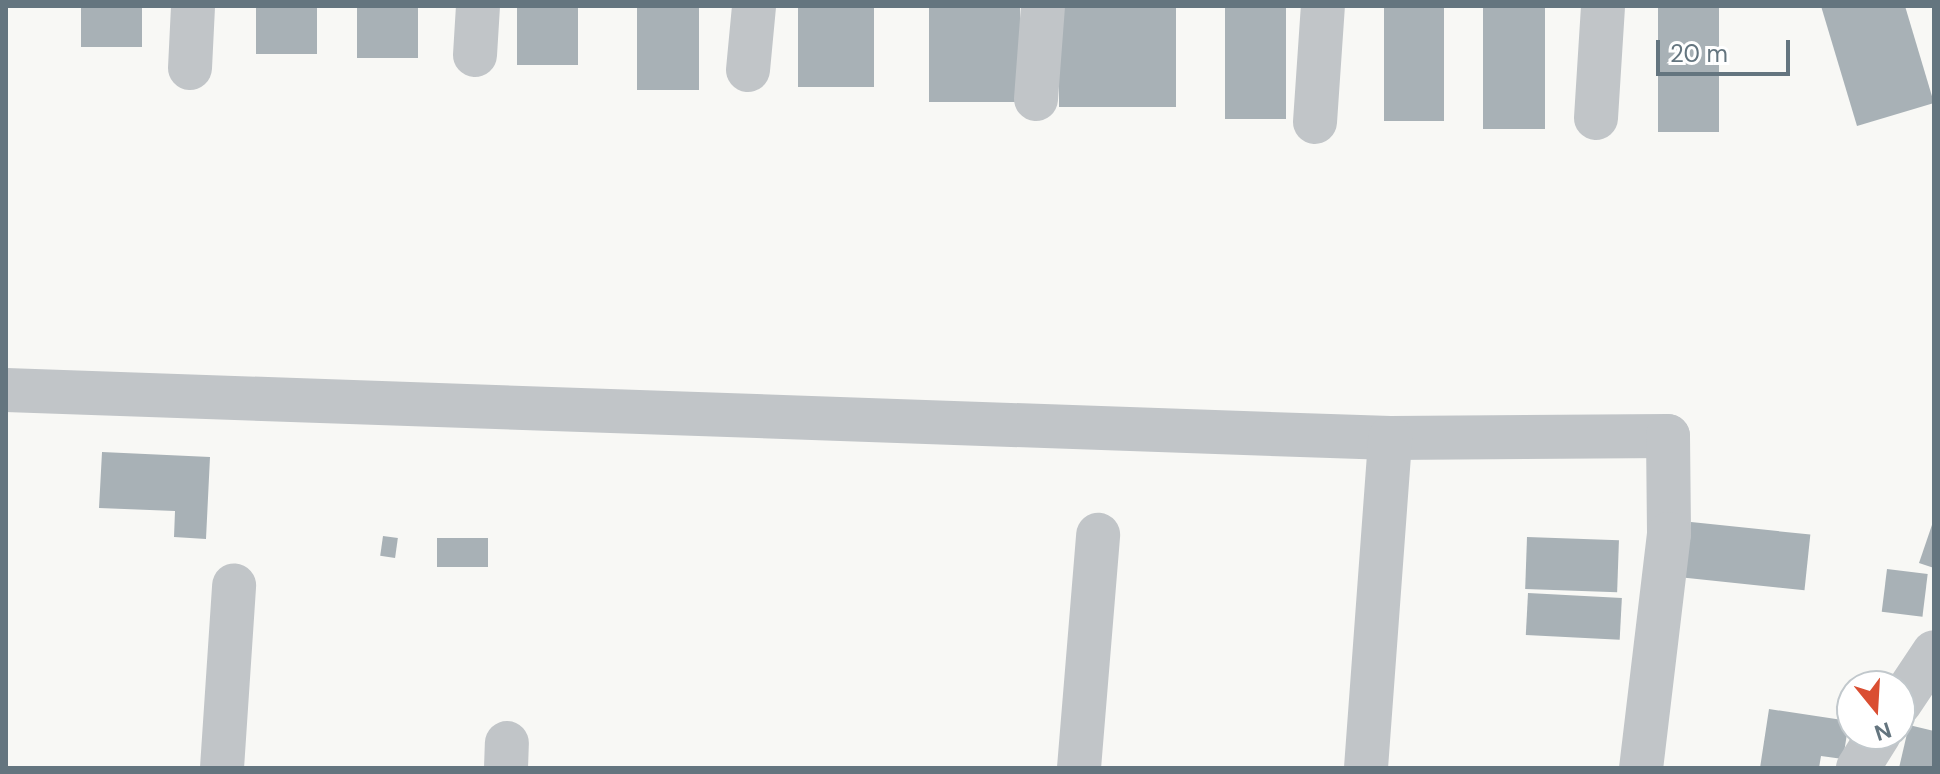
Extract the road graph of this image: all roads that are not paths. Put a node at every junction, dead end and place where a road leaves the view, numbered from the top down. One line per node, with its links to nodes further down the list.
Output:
1 (193, 6): 8 (street)
2 (478, 6): 7 (street)
3 (754, 6): 9 (street)
4 (1043, 6): 10 (street)
5 (1323, 6): 12 (street)
6 (1603, 6): 11 (street)
7 (475, 55)
8 (190, 68)
9 (748, 70)
10 (1036, 99)
11 (1596, 118)
12 (1315, 122)
13 (6, 390): 14 (street)
14 (1390, 438): 20 (street); 23 (street)
15 (1098, 535): 22 (street)
16 (234, 585): 21 (street)
17 (1934, 652): 18 (street)
18 (1916, 679)
19 (1869, 750): 24 (street)
20 (1640, 767)
21 (222, 768)
22 (1079, 768)
23 (1366, 768)
24 (1858, 768)

